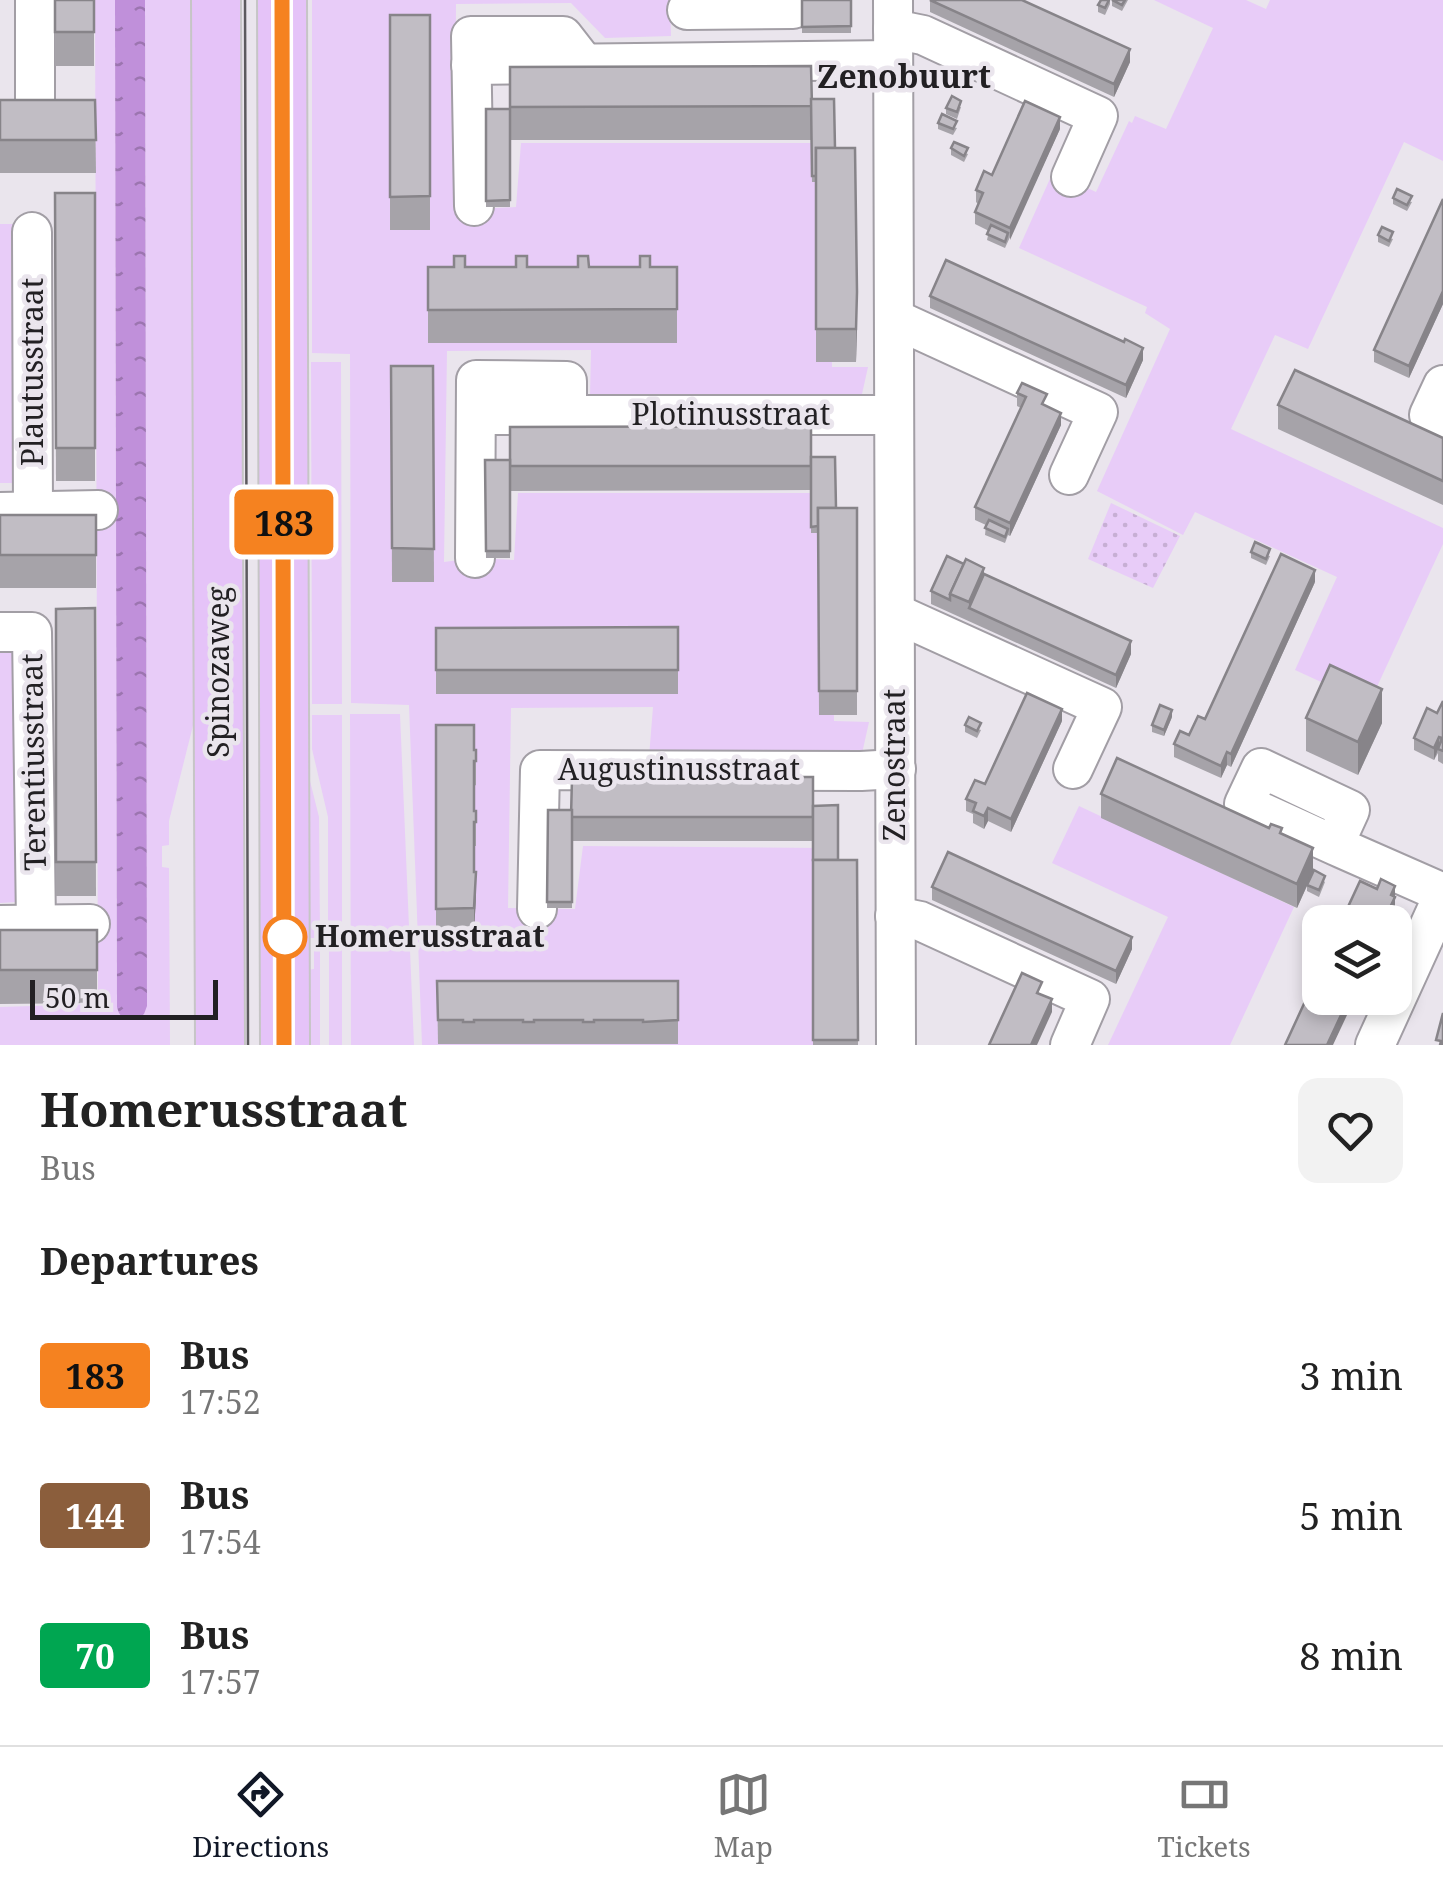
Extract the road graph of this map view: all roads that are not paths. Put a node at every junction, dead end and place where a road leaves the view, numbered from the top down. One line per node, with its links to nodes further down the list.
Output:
1 (35, 0): 9 (street)
2 (216, 0): 32 (main road, Spinozaweg)
3 (282, 0): 33 (main road)
4 (686, 5): 5 (street); 8 (street)
5 (793, 5): 7 (street)
6 (893, 29): 7 (street); 11 (street); 14 (street, Zenostraat)
7 (794, 61): 8 (street)
8 (687, 62): 12 (street)
9 (17, 108): 10 (street)
10 (74, 108)
11 (1070, 176)
12 (474, 206)
13 (32, 232): 20 (street, Plautusstraat)
14 (894, 320): 16 (street, Zenostraat); 18 (street)
15 (1443, 386): 17 (street)
16 (894, 415): 21 (street, Plotinusstraat); 22 (street, Zenostraat)
17 (1443, 422)
18 (1069, 476)
19 (98, 510): 20 (street, Plautusstraat)
20 (17, 512)
21 (474, 558)
22 (895, 613): 24 (street, Zenostraat); 25 (street)
23 (0, 632): 31 (street, Terentiusstraat)
24 (896, 769): 28 (street, Augustinusstraat); 29 (street, Zenostraat)
25 (1073, 769)
26 (1334, 845): 27 (street)
27 (1443, 894): 36 (street)
28 (538, 909)
29 (895, 916): 34 (street, Zenostraat); 35 (street)
30 (90, 924): 31 (street, Terentiusstraat)
31 (18, 925)
32 (220, 1045)
33 (284, 1045)
34 (896, 1045)
35 (1070, 1045)
36 (1375, 1045)

